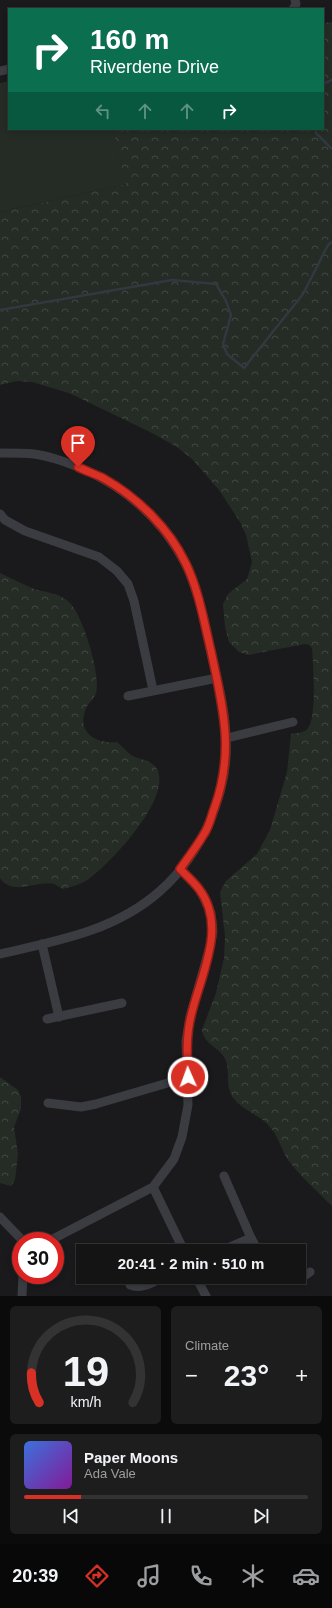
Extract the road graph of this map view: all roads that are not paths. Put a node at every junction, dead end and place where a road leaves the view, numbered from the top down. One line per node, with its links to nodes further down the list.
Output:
1 (0, 453): 3 (street)
2 (0, 514): 4 (street)
3 (217, 678): 4 (street); 7 (street)
4 (153, 690): 5 (street)
5 (128, 696)
6 (293, 722): 7 (street)
7 (227, 738): 8 (street)
8 (180, 869): 9 (street); 14 (street)
9 (42, 944): 10 (street); 12 (street)
10 (0, 954)
11 (122, 1002): 12 (street)
12 (58, 1017): 13 (street)
13 (47, 1019)
14 (188, 1077): 15 (street); 17 (street)
15 (48, 1104)
16 (224, 1176): 21 (street)
17 (153, 1187): 20 (street); 22 (street)
18 (0, 1217): 19 (street)
19 (14, 1232)
20 (64, 1233)
21 (251, 1238): 23 (street); 24 (street)
22 (181, 1244)
23 (237, 1244)
24 (254, 1244)
25 (310, 1272): 26 (street)
26 (306, 1275)
27 (23, 1284): 31 (street)
28 (147, 1284): 30 (street)
29 (200, 1284): 32 (street)
30 (130, 1286)
31 (22, 1296)
32 (206, 1296)

